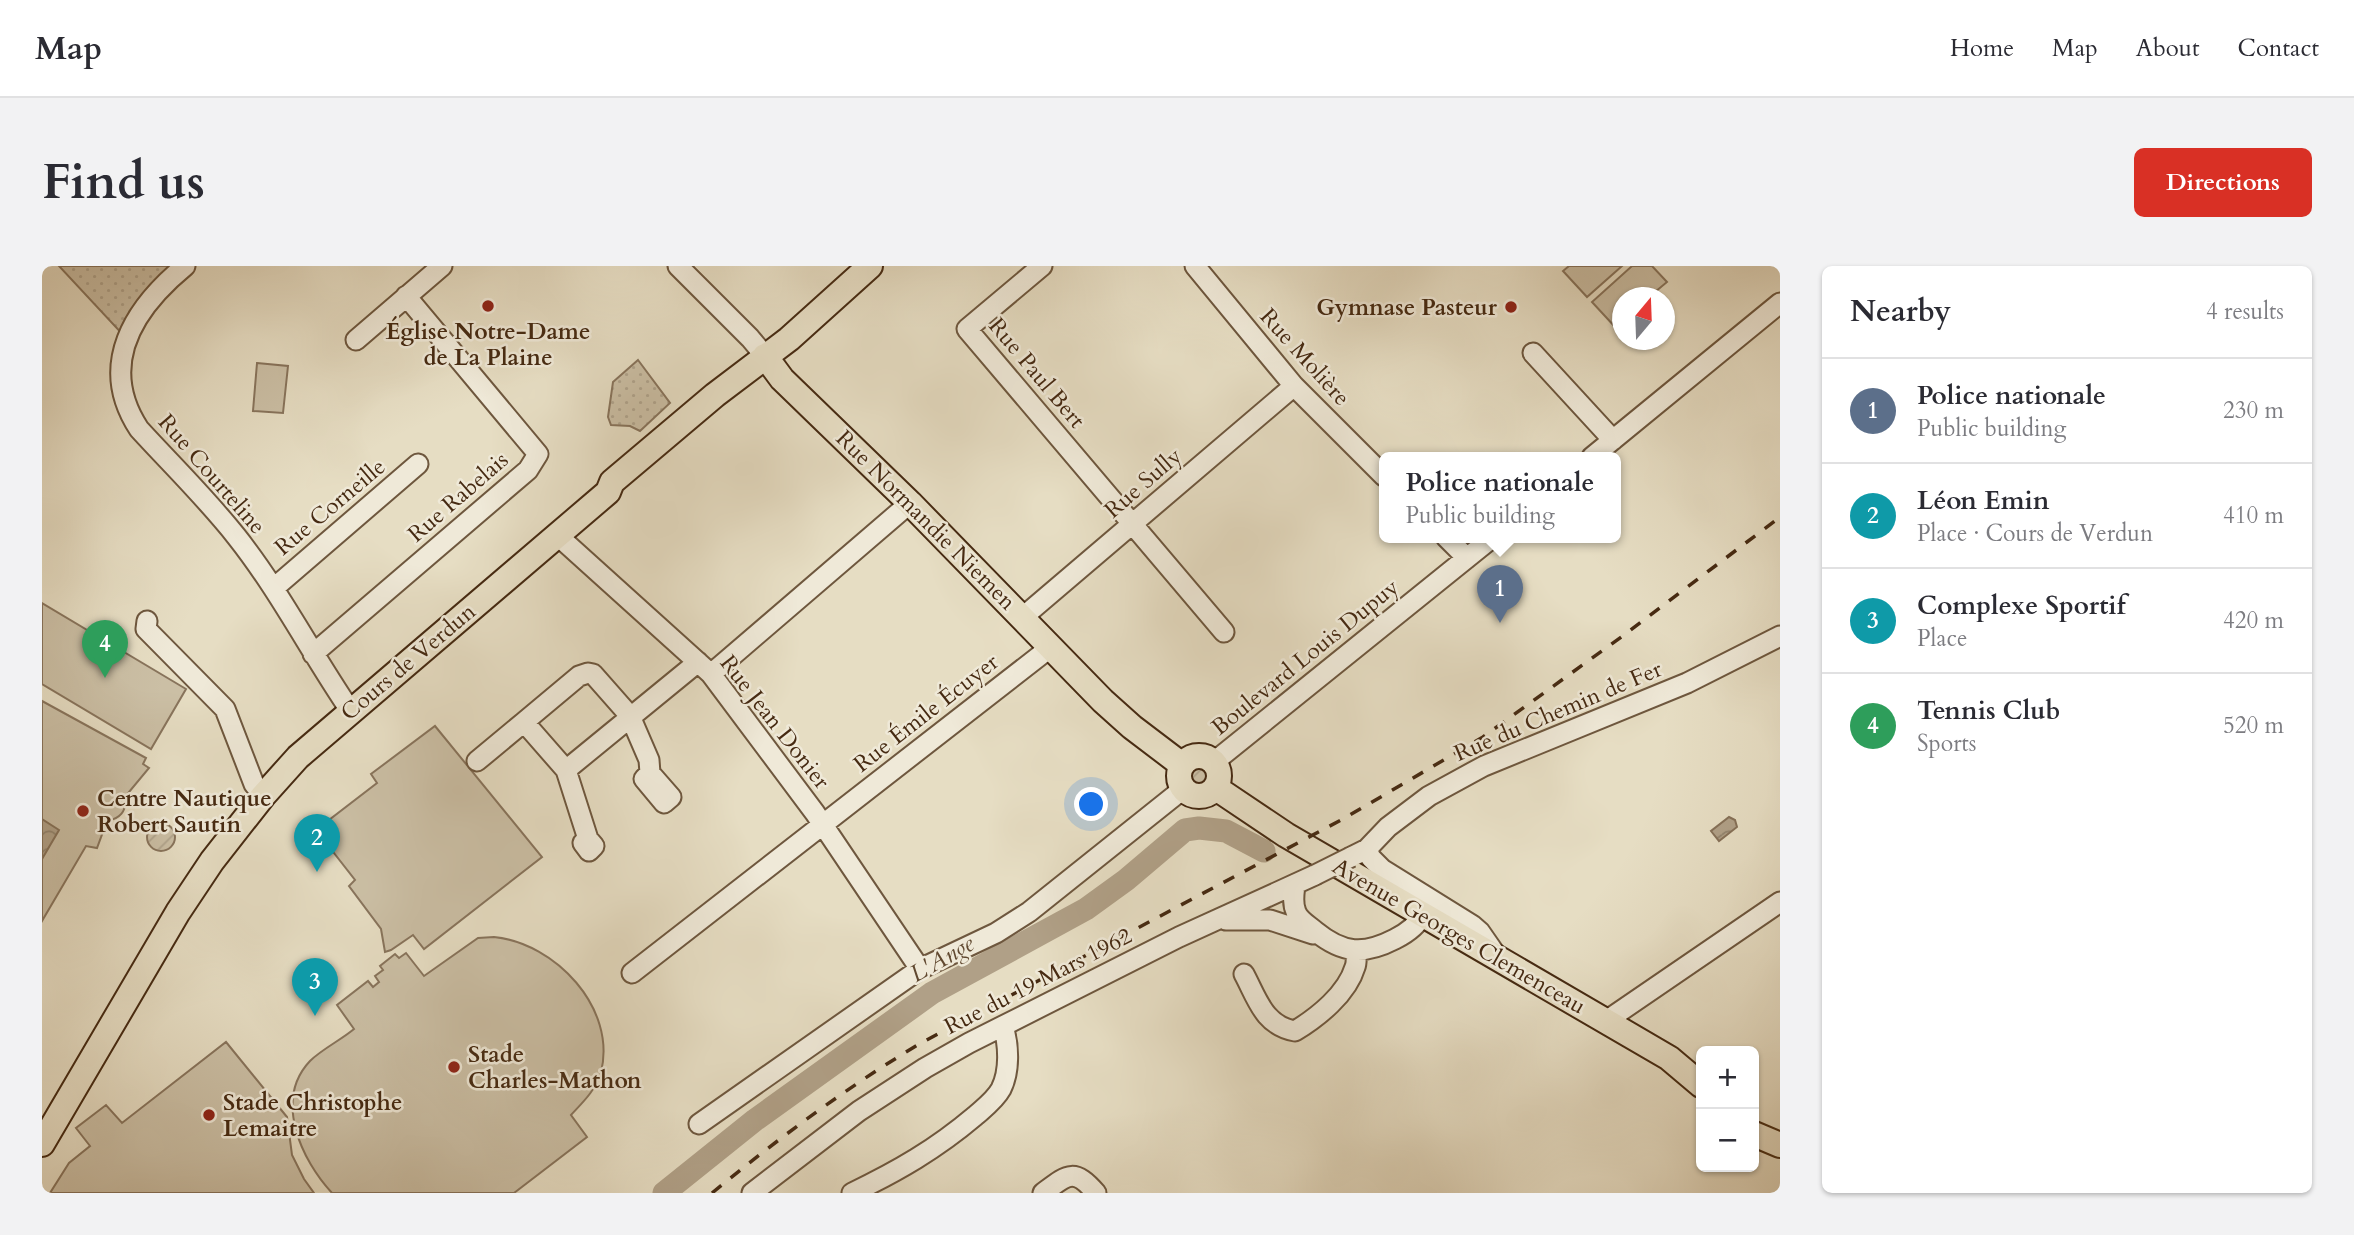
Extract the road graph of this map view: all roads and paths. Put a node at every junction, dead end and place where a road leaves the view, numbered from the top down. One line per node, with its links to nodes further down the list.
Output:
1 (185, 266): 23 (street, Rue Courteline)
2 (442, 266): 7 (street)
3 (678, 266): 11 (street, Rue Normandie Niemen)
4 (870, 266): 11 (main road, Cours de Verdun)
5 (1042, 266): 18 (street, Rue Paul Bert)
6 (1195, 266): 12 (street, Rue Molière)
7 (406, 296): 9 (street); 29 (street, Rue Rabelais)
8 (1780, 303): 13 (street)
9 (356, 340)
10 (1533, 353): 13 (street)
11 (765, 356): 17 (main road, Rue Normandie Niemen); 19 (main road, Cours de Verdun)
12 (1294, 386): 16 (street, Rue Molière); 18 (street, Rue Sully)
13 (1613, 440): 14 (street)
14 (1598, 452)
15 (418, 464): 23 (street, Rue Corneille)
16 (1379, 472)
17 (910, 503): 24 (main road, Rue Normandie Niemen); 30 (street)
18 (1133, 524): 24 (street, Rue Sully); 26 (street)
19 (557, 535): 30 (street, Rue Jean Donier); 31 (main road, Cours de Verdun)
20 (1452, 543): 22 (street)
21 (1486, 543): 22 (street, Boulevard Louis Dupuy)
22 (1467, 558): 35 (street, Boulevard Louis Dupuy)
23 (274, 589): 29 (street, Rue Courteline)
24 (1023, 617): 28 (main road, Rue Normandie Niemen)
25 (147, 621): 40 (street)
26 (1224, 632)
27 (1780, 636): 43 (street, Rue du Chemin de Fer)
28 (1051, 647): 38 (main road, Rue Normandie Niemen); 41 (street, Rue Émile Écuyer)
29 (313, 654): 31 (street, Rue Courteline)
30 (704, 668): 32 (street); 41 (street, Rue Jean Donier)
31 (350, 710): 40 (main road, Cours de Verdun)
32 (630, 716): 33 (street); 36 (street); 37 (street)
33 (524, 722): 34 (street); 36 (street)
34 (477, 761)
35 (1214, 762): 38 (main road); 39 (main road)
36 (566, 770): 42 (street)
37 (650, 773)
38 (1183, 777): 39 (main road); 52 (street)
39 (1216, 789): 46 (main road, Avenue Georges Clemenceau)
40 (263, 796): 60 (main road, Cours de Verdun)
41 (823, 825): 52 (street, Rue Jean Donier); 53 (street, Rue Émile Écuyer)
42 (588, 839)
43 (1359, 853): 44 (street, Rue du 19 Mars 1962, bridge); 51 (street)
44 (1289, 887): 47 (street, Rue du 19 Mars 1962); 48 (street); 49 (street)
45 (1780, 902): 55 (street)
46 (1423, 914): 50 (street); 51 (main road, Avenue Georges Clemenceau)
47 (1214, 921): 48 (street); 56 (street, Rue du 19 Mars 1962)
48 (1300, 929): 49 (street)
49 (1323, 938): 50 (street)
50 (1356, 951): 54 (street)
51 (1498, 958): 55 (main road, Avenue Georges Clemenceau)
52 (920, 969): 58 (street)
53 (632, 973)
54 (1244, 974)
55 (1606, 1021): 57 (main road, Avenue Georges Clemenceau)
56 (1003, 1026): 62 (street, Rue du 19 Mars 1962); 63 (street)
57 (1696, 1081)
58 (699, 1124)
59 (1759, 1136): 61 (main road)
60 (42, 1144)
61 (1780, 1145)
62 (752, 1193)
63 (852, 1193)
64 (1043, 1193): 65 (street)
65 (1096, 1193)

